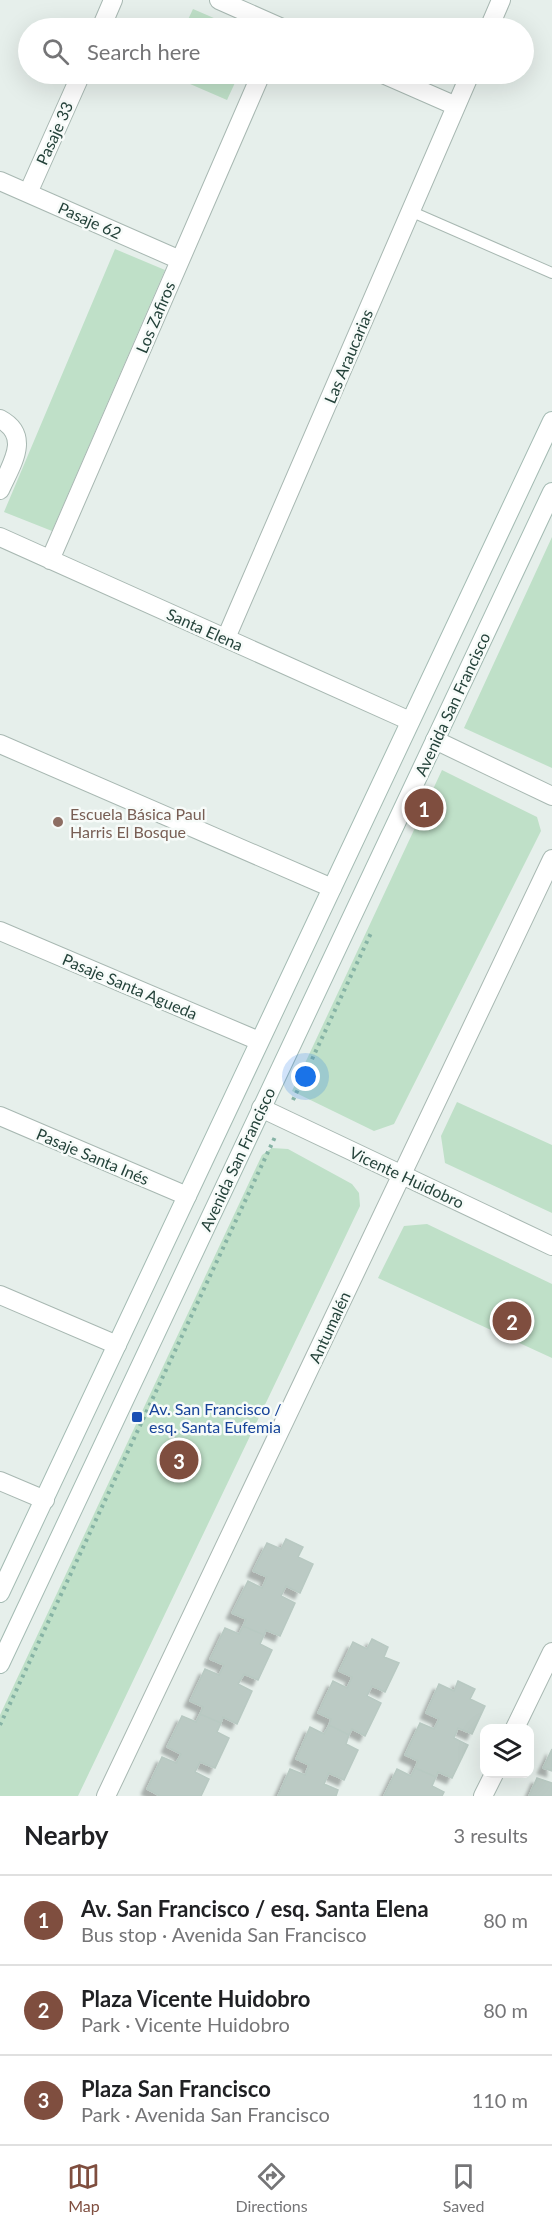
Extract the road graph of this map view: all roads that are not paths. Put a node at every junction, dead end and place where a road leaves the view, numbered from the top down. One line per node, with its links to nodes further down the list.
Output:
1 (113, 0): 4 (street)
2 (219, 0): 5 (street)
3 (501, 0): 6 (street)
4 (105, 18)
5 (259, 18)
6 (493, 18)
7 (77, 84): 13 (street, Pasaje 33)
8 (257, 84): 15 (street, Los Zafiros)
9 (406, 84): 11 (street)
10 (466, 84): 11 (street, Las Araucarias)
11 (456, 106): 14 (street, Las Araucarias)
12 (0, 181): 13 (street, Pasaje 62)
13 (28, 193): 15 (street, Pasaje 62)
14 (410, 211): 16 (lane); 23 (street, Las Araucarias)
15 (180, 260): 22 (street, Los Zafiros)
16 (552, 273)
17 (0, 419): 19 (street)
18 (552, 421): 24 (street, Avenida San Francisco)
19 (0, 490)
20 (552, 492): 25 (street, Avenida San Francisco)
21 (0, 537): 22 (street, Santa Elena)
22 (51, 560): 23 (street, Santa Elena)
23 (226, 638): 24 (street, Santa Elena)
24 (410, 721): 29 (street, Avenida San Francisco)
25 (435, 740): 27 (street); 32 (street, Avenida San Francisco)
26 (0, 744): 29 (street)
27 (552, 796)
28 (552, 859): 34 (street, Antumalén)
29 (332, 888): 31 (street, Avenida San Francisco)
30 (0, 931): 31 (street, Pasaje Santa Agueda)
31 (259, 1041): 35 (street, Avenida San Francisco)
32 (261, 1108): 34 (street, Vicente Huidobro); 43 (street, Avenida San Francisco)
33 (0, 1116): 35 (street, Pasaje Santa Inés)
34 (402, 1175): 36 (street, Vicente Huidobro); 46 (street, Antumalén)
35 (187, 1197): 38 (street, Avenida San Francisco)
36 (552, 1246)
37 (0, 1295): 38 (street)
38 (117, 1345): 40 (street, Avenida San Francisco)
39 (0, 1481): 40 (street)
40 (45, 1500): 41 (street, Avenida San Francisco)
41 (0, 1593)
42 (552, 1652): 44 (street)
43 (0, 1664)
44 (517, 1724)
45 (492, 1778): 47 (street)
46 (106, 1796)
47 (483, 1796)

